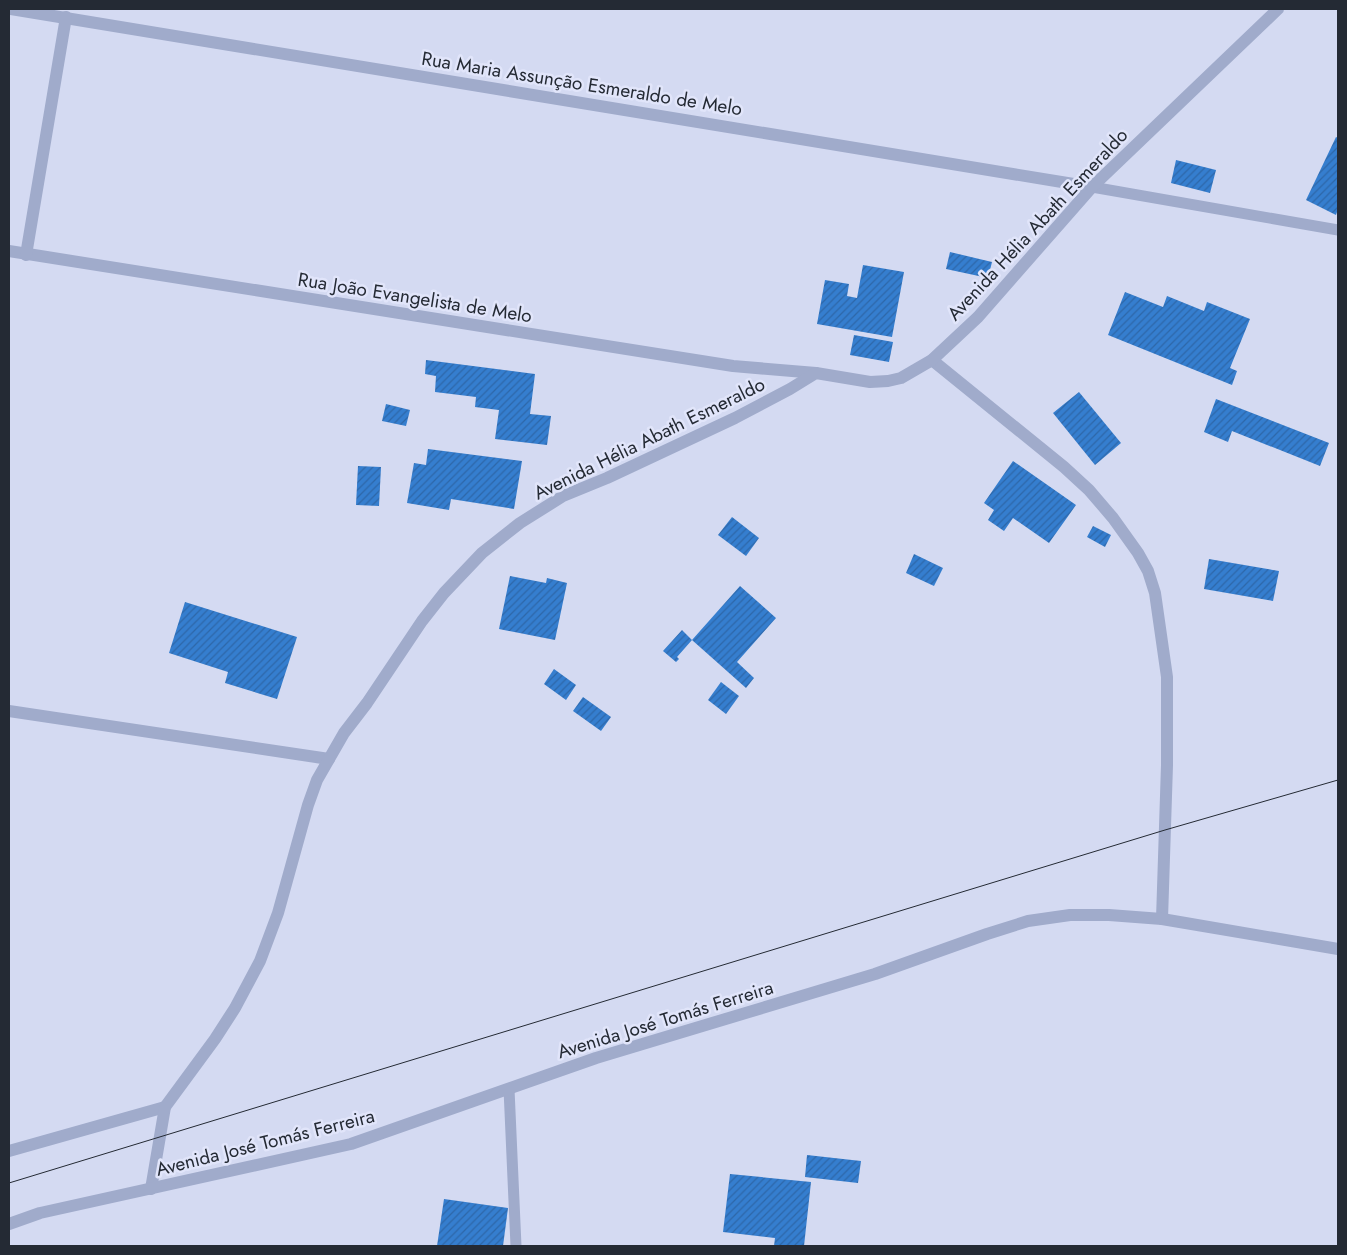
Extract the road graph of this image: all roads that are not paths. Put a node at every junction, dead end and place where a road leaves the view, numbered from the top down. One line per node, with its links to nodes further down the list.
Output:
1 (11, 9): 3 (street, Rua Maria Assunção Esmeraldo de Melo)
2 (1278, 9): 4 (street, Avenida Hélia Abath Esmeraldo)
3 (66, 17): 4 (street, Rua Maria Assunção Esmeraldo de Melo); 7 (street)
4 (1092, 187): 5 (lane); 8 (street, Avenida Hélia Abath Esmeraldo)
5 (1338, 230)
6 (9, 252): 7 (street, Rua João Evangelista de Melo)
7 (26, 255): 9 (street, Rua João Evangelista de Melo)
8 (932, 360): 9 (street, Avenida Hélia Abath Esmeraldo); 12 (street)
9 (816, 373): 11 (street, Avenida Hélia Abath Esmeraldo)
10 (9, 711): 11 (street)
11 (329, 759): 15 (street, Avenida Hélia Abath Esmeraldo)
12 (1162, 919): 13 (street, Avenida José Tomás Ferreira); 14 (street, Avenida José Tomás Ferreira)
13 (1338, 948)
14 (509, 1089): 17 (street, Avenida José Tomás Ferreira); 19 (lane)
15 (165, 1107): 16 (street); 17 (street, Avenida Hélia Abath Esmeraldo)
16 (9, 1151)
17 (151, 1189): 18 (street, Avenida José Tomás Ferreira)
18 (9, 1224)
19 (516, 1246)

